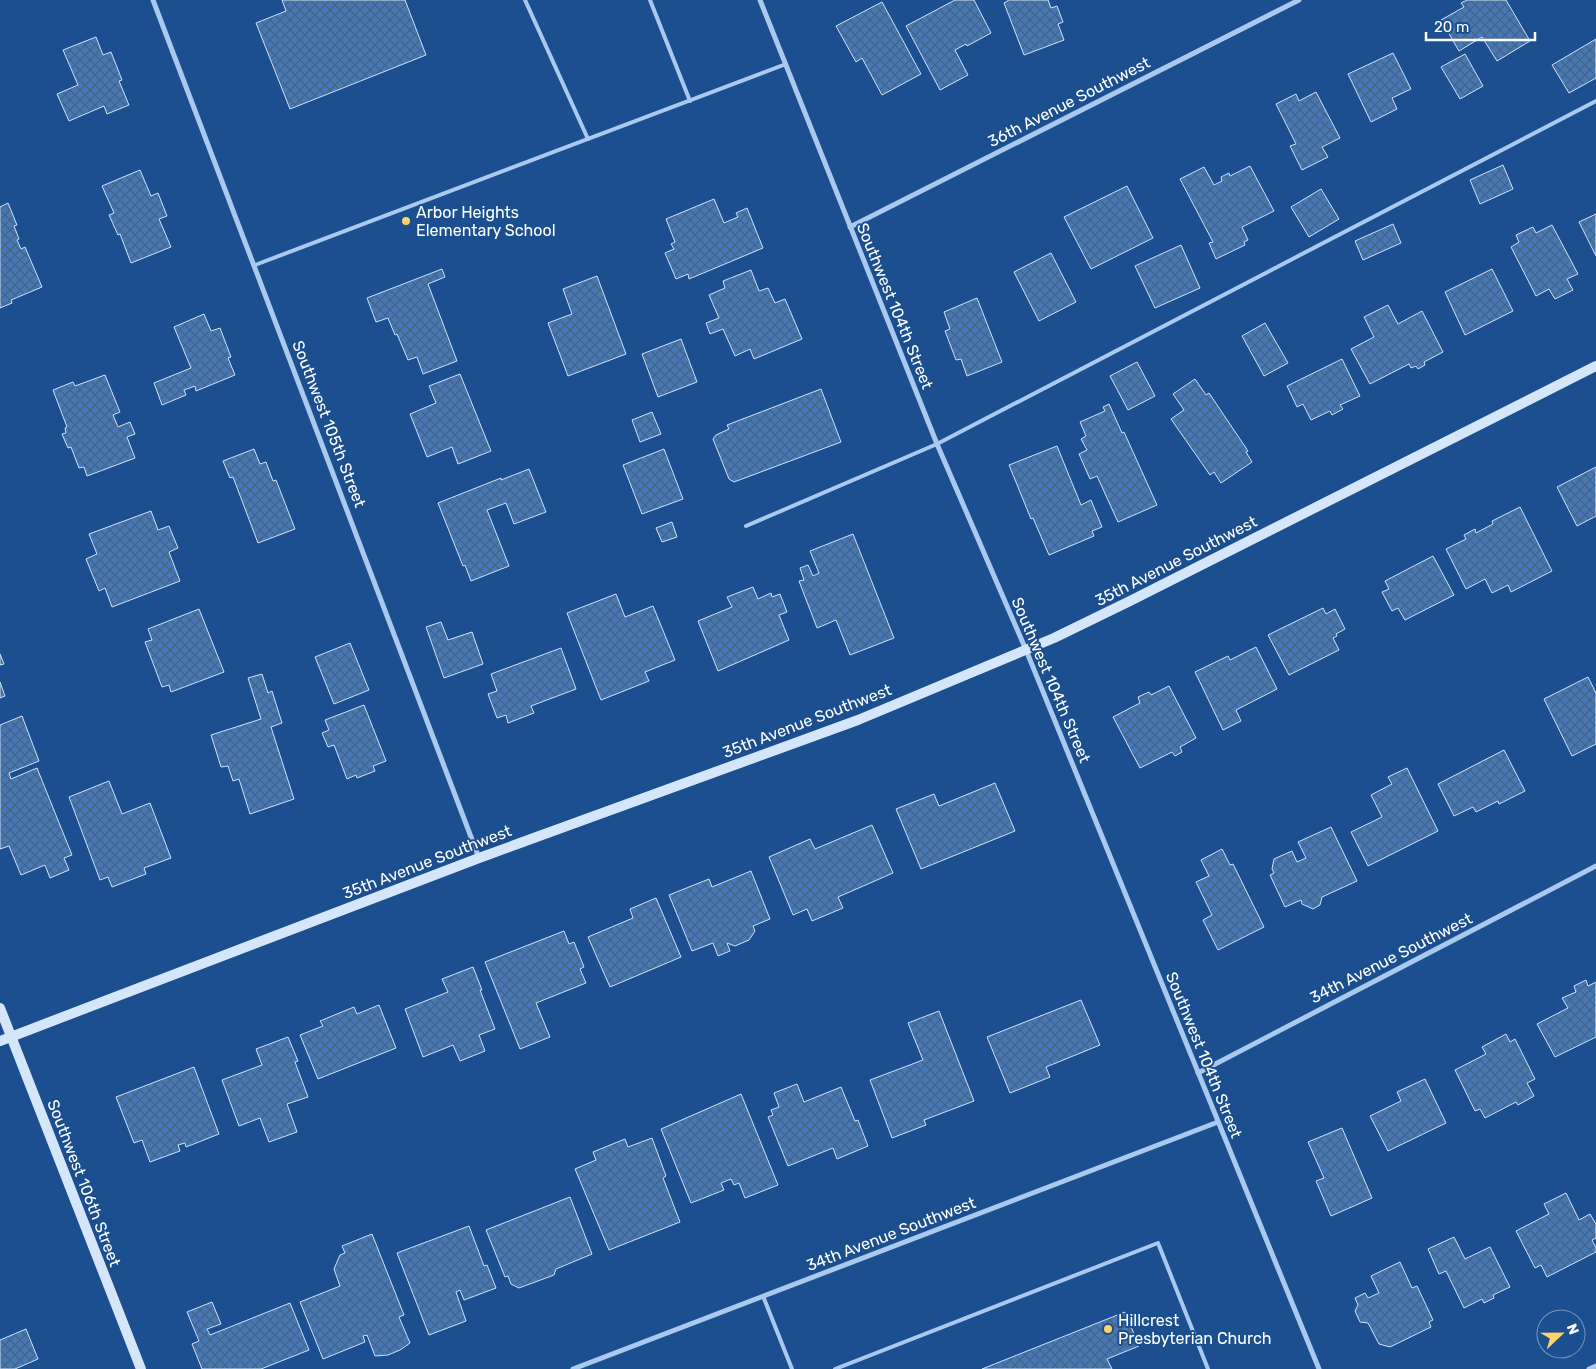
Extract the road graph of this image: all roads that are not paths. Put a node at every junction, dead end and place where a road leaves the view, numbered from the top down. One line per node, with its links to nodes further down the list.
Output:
1 (153, 0): 11 (street, Southwest 105th Street)
2 (525, 0): 9 (lane)
3 (650, 0): 7 (lane)
4 (760, 0): 6 (street, Southwest 104th Street)
5 (1300, 0): 10 (street, 36th Avenue Southwest)
6 (786, 64): 7 (lane); 10 (street, Southwest 104th Street)
7 (690, 100): 9 (lane)
8 (1596, 101): 13 (lane)
9 (588, 139): 11 (lane)
10 (850, 227): 13 (street, Southwest 104th Street)
11 (255, 265): 16 (street, Southwest 105th Street)
12 (1596, 366): 15 (street, 35th Avenue Southwest)
13 (937, 444): 14 (lane); 15 (street, Southwest 104th Street)
14 (746, 526)
15 (1026, 650): 16 (street, 35th Avenue Southwest); 21 (street, Southwest 104th Street)
16 (479, 858): 19 (street, 35th Avenue Southwest)
17 (1596, 866): 21 (street, 34th Avenue Southwest)
18 (0, 1008): 19 (street, Southwest 106th Street)
19 (11, 1036): 20 (street, 35th Avenue Southwest); 25 (street, Southwest 106th Street)
20 (0, 1040)
21 (1198, 1073): 22 (street, Southwest 104th Street)
22 (1218, 1122): 23 (street, 34th Avenue Southwest); 30 (street, Southwest 104th Street)
23 (763, 1296): 26 (street, 34th Avenue Southwest); 27 (lane)
24 (1596, 1366): 31 (street)
25 (141, 1369)
26 (573, 1369)
27 (792, 1369)
28 (836, 1369): 29 (lane)
29 (1208, 1369)
30 (1319, 1369)
31 (1589, 1369)

